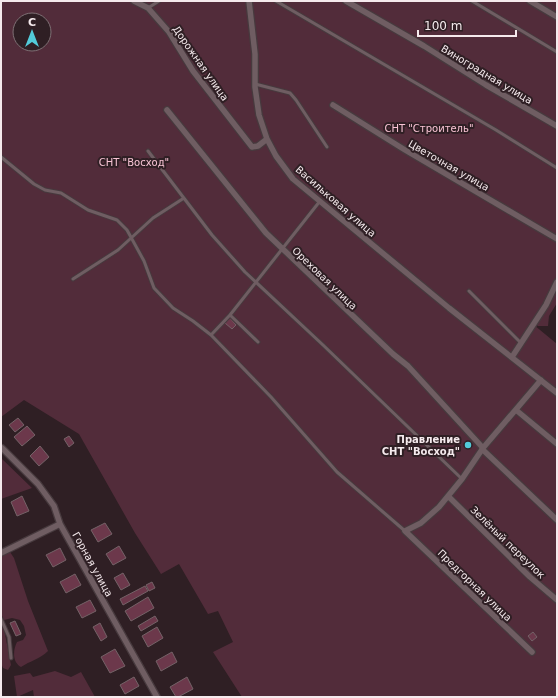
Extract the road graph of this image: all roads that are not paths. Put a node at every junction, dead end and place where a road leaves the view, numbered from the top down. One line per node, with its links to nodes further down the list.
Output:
1 (134, 1): 8 (street, Дорожная улица)
2 (159, 1): 8 (lane)
3 (249, 1): 11 (street, Васильковая улица)
4 (276, 1): 19 (lane)
5 (346, 1): 14 (street, Виноградная улица)
6 (472, 1): 10 (lane)
7 (530, 1): 9 (street)
8 (148, 8): 15 (street, Дорожная улица)
9 (557, 17)
10 (557, 52)
11 (255, 84): 15 (street, Васильковая улица); 16 (lane)
12 (333, 105): 23 (street, Цветочная улица)
13 (167, 110): 24 (street, Ореховая улица)
14 (557, 126)
15 (267, 139): 21 (street, Васильковая улица)
16 (327, 147)
17 (148, 151): 20 (lane)
18 (1, 157): 22 (lane)
19 (557, 168)
20 (184, 198): 22 (lane); 27 (lane)
21 (320, 201): 24 (lane); 33 (street, Васильковая улица)
22 (131, 239): 25 (lane); 30 (lane)
23 (557, 239)
24 (282, 248): 27 (lane); 39 (street, Ореховая улица)
25 (73, 279)
26 (557, 282): 32 (street)
27 (256, 283): 29 (lane); 40 (lane)
28 (469, 291): 32 (lane)
29 (230, 315): 30 (lane); 31 (lane)
30 (211, 335): 44 (lane)
31 (258, 342)
32 (522, 344): 33 (street)
33 (512, 357): 34 (street, Васильковая улица)
34 (541, 380): 35 (street, Васильковая улица); 36 (street)
35 (557, 393)
36 (516, 410): 37 (street); 39 (street)
37 (557, 444)
38 (2, 448): 43 (street, Горная улица)
39 (482, 448): 40 (street); 42 (street, Ореховая улица)
40 (462, 479): 41 (street)
41 (448, 496): 44 (street); 46 (street, Зелёный переулок)
42 (557, 520)
43 (60, 524): 45 (street); 50 (street, Горная улица)
44 (405, 532): 48 (street, Предгорная улица)
45 (1, 553)
46 (557, 600)
47 (1, 619): 49 (lane)
48 (532, 652)
49 (11, 658)
50 (157, 697)

